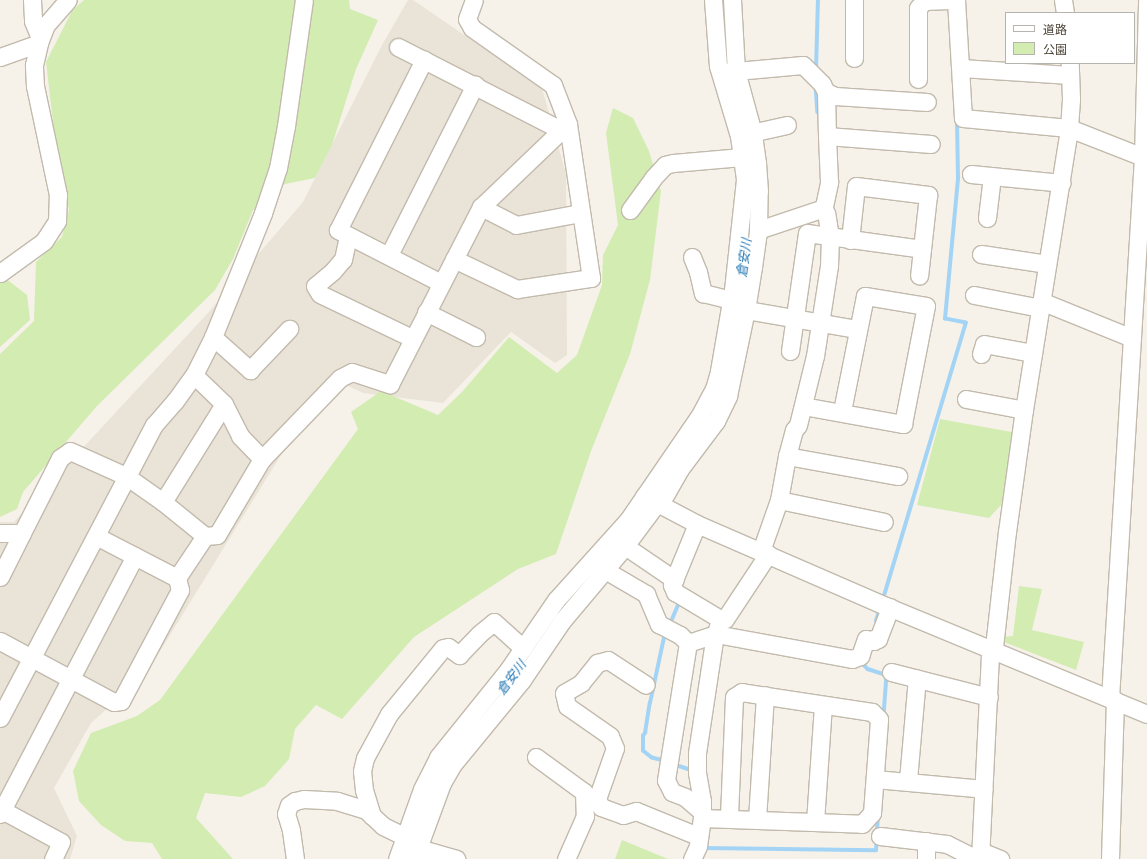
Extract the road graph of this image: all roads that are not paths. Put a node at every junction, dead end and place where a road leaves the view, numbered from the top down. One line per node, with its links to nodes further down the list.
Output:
1 (32, 0): 13 (street)
2 (68, 0): 13 (street)
3 (304, 0): 62 (street)
4 (474, 0): 26 (street)
5 (713, 0): 19 (street)
6 (732, 0): 19 (street)
7 (854, 0): 16 (street)
8 (950, 0): 21 (street)
9 (956, 0): 18 (street)
10 (1064, 0): 12 (street)
11 (1147, 0): 31 (street)
12 (1065, 12)
13 (39, 40): 15 (street); 51 (street)
14 (398, 47): 17 (street)
15 (0, 57)
16 (854, 58)
17 (424, 60): 22 (street); 42 (street)
18 (961, 68): 20 (street); 27 (street)
19 (727, 69): 23 (street); 28 (street)
20 (1070, 69): 27 (street)
21 (918, 79)
22 (475, 85): 26 (street); 47 (street)
23 (826, 92): 24 (street); 29 (street)
24 (927, 102)
25 (786, 126): 28 (street)
26 (565, 127): 36 (street); 39 (street)
27 (1069, 128): 31 (street); 35 (street)
28 (746, 134): 32 (street); 41 (street)
29 (828, 136): 30 (street); 37 (street)
30 (931, 144)
31 (1140, 156): 65 (street)
32 (742, 157): 38 (street); 56 (street)
33 (971, 174): 34 (street)
34 (992, 176): 35 (street); 40 (street)
35 (1062, 184): 50 (street)
36 (481, 207): 39 (street); 49 (street)
37 (824, 209): 41 (street); 43 (street)
38 (630, 210)
39 (582, 213): 49 (street)
40 (987, 218)
41 (758, 230): 56 (street)
42 (348, 236): 47 (street); 64 (street)
43 (830, 237): 44 (street); 58 (street); 59 (street)
44 (850, 240): 45 (street); 45 (street)
45 (922, 249): 52 (street)
46 (981, 254): 50 (street)
47 (389, 255): 53 (street)
48 (692, 258): 56 (street)
49 (454, 259): 53 (street)
50 (1047, 264): 55 (street)
51 (0, 273)
52 (919, 276)
53 (441, 283): 57 (street)
54 (974, 296): 55 (street)
55 (1041, 305): 65 (street); 67 (street)
56 (737, 307): 58 (street); 79 (street)
57 (426, 312): 63 (street); 64 (street)
58 (795, 318): 59 (street); 66 (street)
59 (822, 323): 61 (street); 72 (street)
60 (289, 329): 62 (street)
61 (857, 329): 74 (street); 74 (street)
62 (213, 337): 69 (street)
63 (476, 337)
64 (412, 338): 76 (street)
65 (1132, 338): 108 (street)
66 (790, 351)
67 (1033, 353): 68 (street); 73 (street)
68 (980, 354)
69 (194, 375): 71 (street); 77 (street)
70 (966, 399): 73 (street)
71 (224, 404): 76 (street); 81 (street)
72 (803, 406): 74 (street); 75 (street)
73 (1024, 410): 101 (street)
74 (842, 411)
75 (787, 456): 78 (street); 80 (street)
76 (262, 459): 88 (street)
77 (126, 476): 81 (street); 86 (street); 87 (street)
78 (898, 476)
79 (654, 501): 83 (street); 84 (street)
80 (782, 501): 82 (street); 90 (street)
81 (163, 502): 88 (street)
82 (884, 522)
83 (697, 524): 90 (street); 95 (street)
84 (630, 527): 89 (street); 100 (street)
85 (0, 533): 86 (street)
86 (22, 533): 93 (street)
87 (96, 536): 91 (street); 102 (street)
88 (205, 536): 94 (street)
89 (625, 546): 92 (street); 95 (street)
90 (763, 549): 96 (street); 97 (street)
91 (135, 556): 94 (street); 105 (street)
92 (605, 570): 99 (street); 127 (street)
93 (0, 577)
94 (176, 578): 105 (street)
95 (675, 580): 97 (street)
96 (885, 605): 97 (street); 101 (street)
97 (719, 630): 99 (street); 119 (street)
98 (0, 641): 102 (street)
99 (688, 643): 119 (street)
100 (524, 648): 120 (street); 127 (street)
101 (992, 650): 108 (street); 109 (street)
102 (31, 658): 105 (street); 112 (street)
103 (891, 672): 104 (street)
104 (917, 678): 109 (street); 115 (street)
105 (70, 679): 118 (street)
106 (646, 685): 117 (street)
107 (766, 695): 110 (street); 121 (street); 122 (street)
108 (1110, 696): 111 (street); 137 (street)
109 (989, 697): 116 (street)
110 (823, 705): 114 (street); 123 (street)
111 (1147, 714)
112 (0, 718)
113 (536, 757): 117 (street)
114 (875, 778): 115 (street); 123 (street)
115 (908, 780): 116 (street)
116 (984, 789): 128 (street)
117 (591, 801): 124 (street); 133 (street)
118 (1, 812): 129 (street)
119 (700, 812): 121 (street); 134 (street)
120 (372, 816): 127 (street); 130 (street)
121 (729, 818): 122 (street)
122 (757, 819): 123 (street)
123 (815, 822)
124 (693, 834)
125 (880, 836): 126 (street)
126 (926, 841): 128 (street); 135 (street)
127 (414, 847): 131 (street); 132 (street)
128 (979, 856): 136 (street)
129 (53, 859)
130 (295, 859)
131 (397, 859)
132 (456, 859)
133 (566, 859)
134 (692, 859)
135 (926, 859)
136 (1000, 859)
137 (1110, 859)

